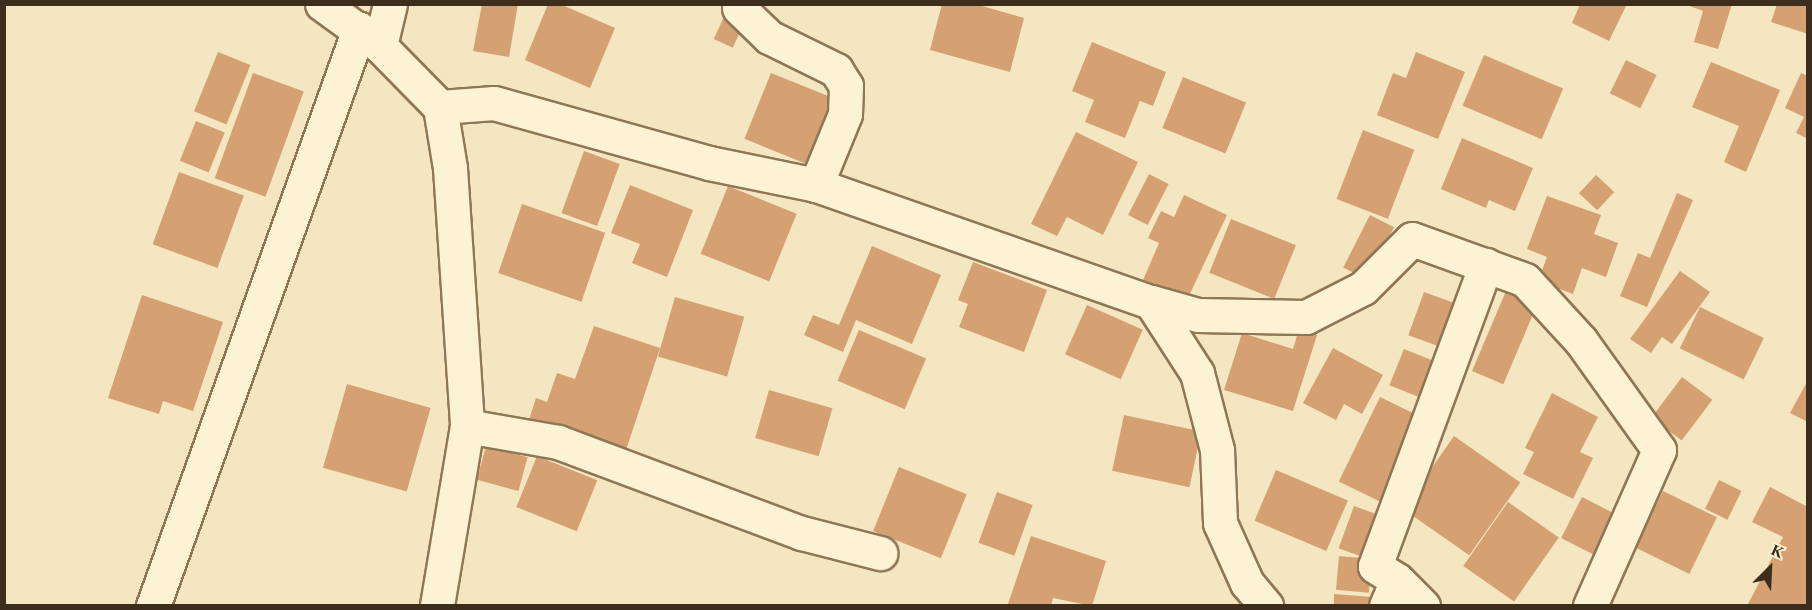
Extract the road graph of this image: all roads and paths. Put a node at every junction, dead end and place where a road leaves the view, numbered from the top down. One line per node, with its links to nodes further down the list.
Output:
1 (322, 4): 4 (street)
2 (390, 4): 4 (street)
3 (739, 8): 6 (street)
4 (369, 38): 5 (street); 12 (street)
5 (440, 107): 6 (street); 9 (street)
6 (816, 185): 8 (street)
7 (1486, 265): 8 (street); 11 (street); 16 (street)
8 (1151, 302): 14 (street)
9 (467, 426): 10 (street); 13 (street)
10 (880, 553)
11 (1391, 593): 15 (street)
12 (153, 606)
13 (437, 606)
14 (1266, 606)
15 (1423, 606)
16 (1590, 606)

